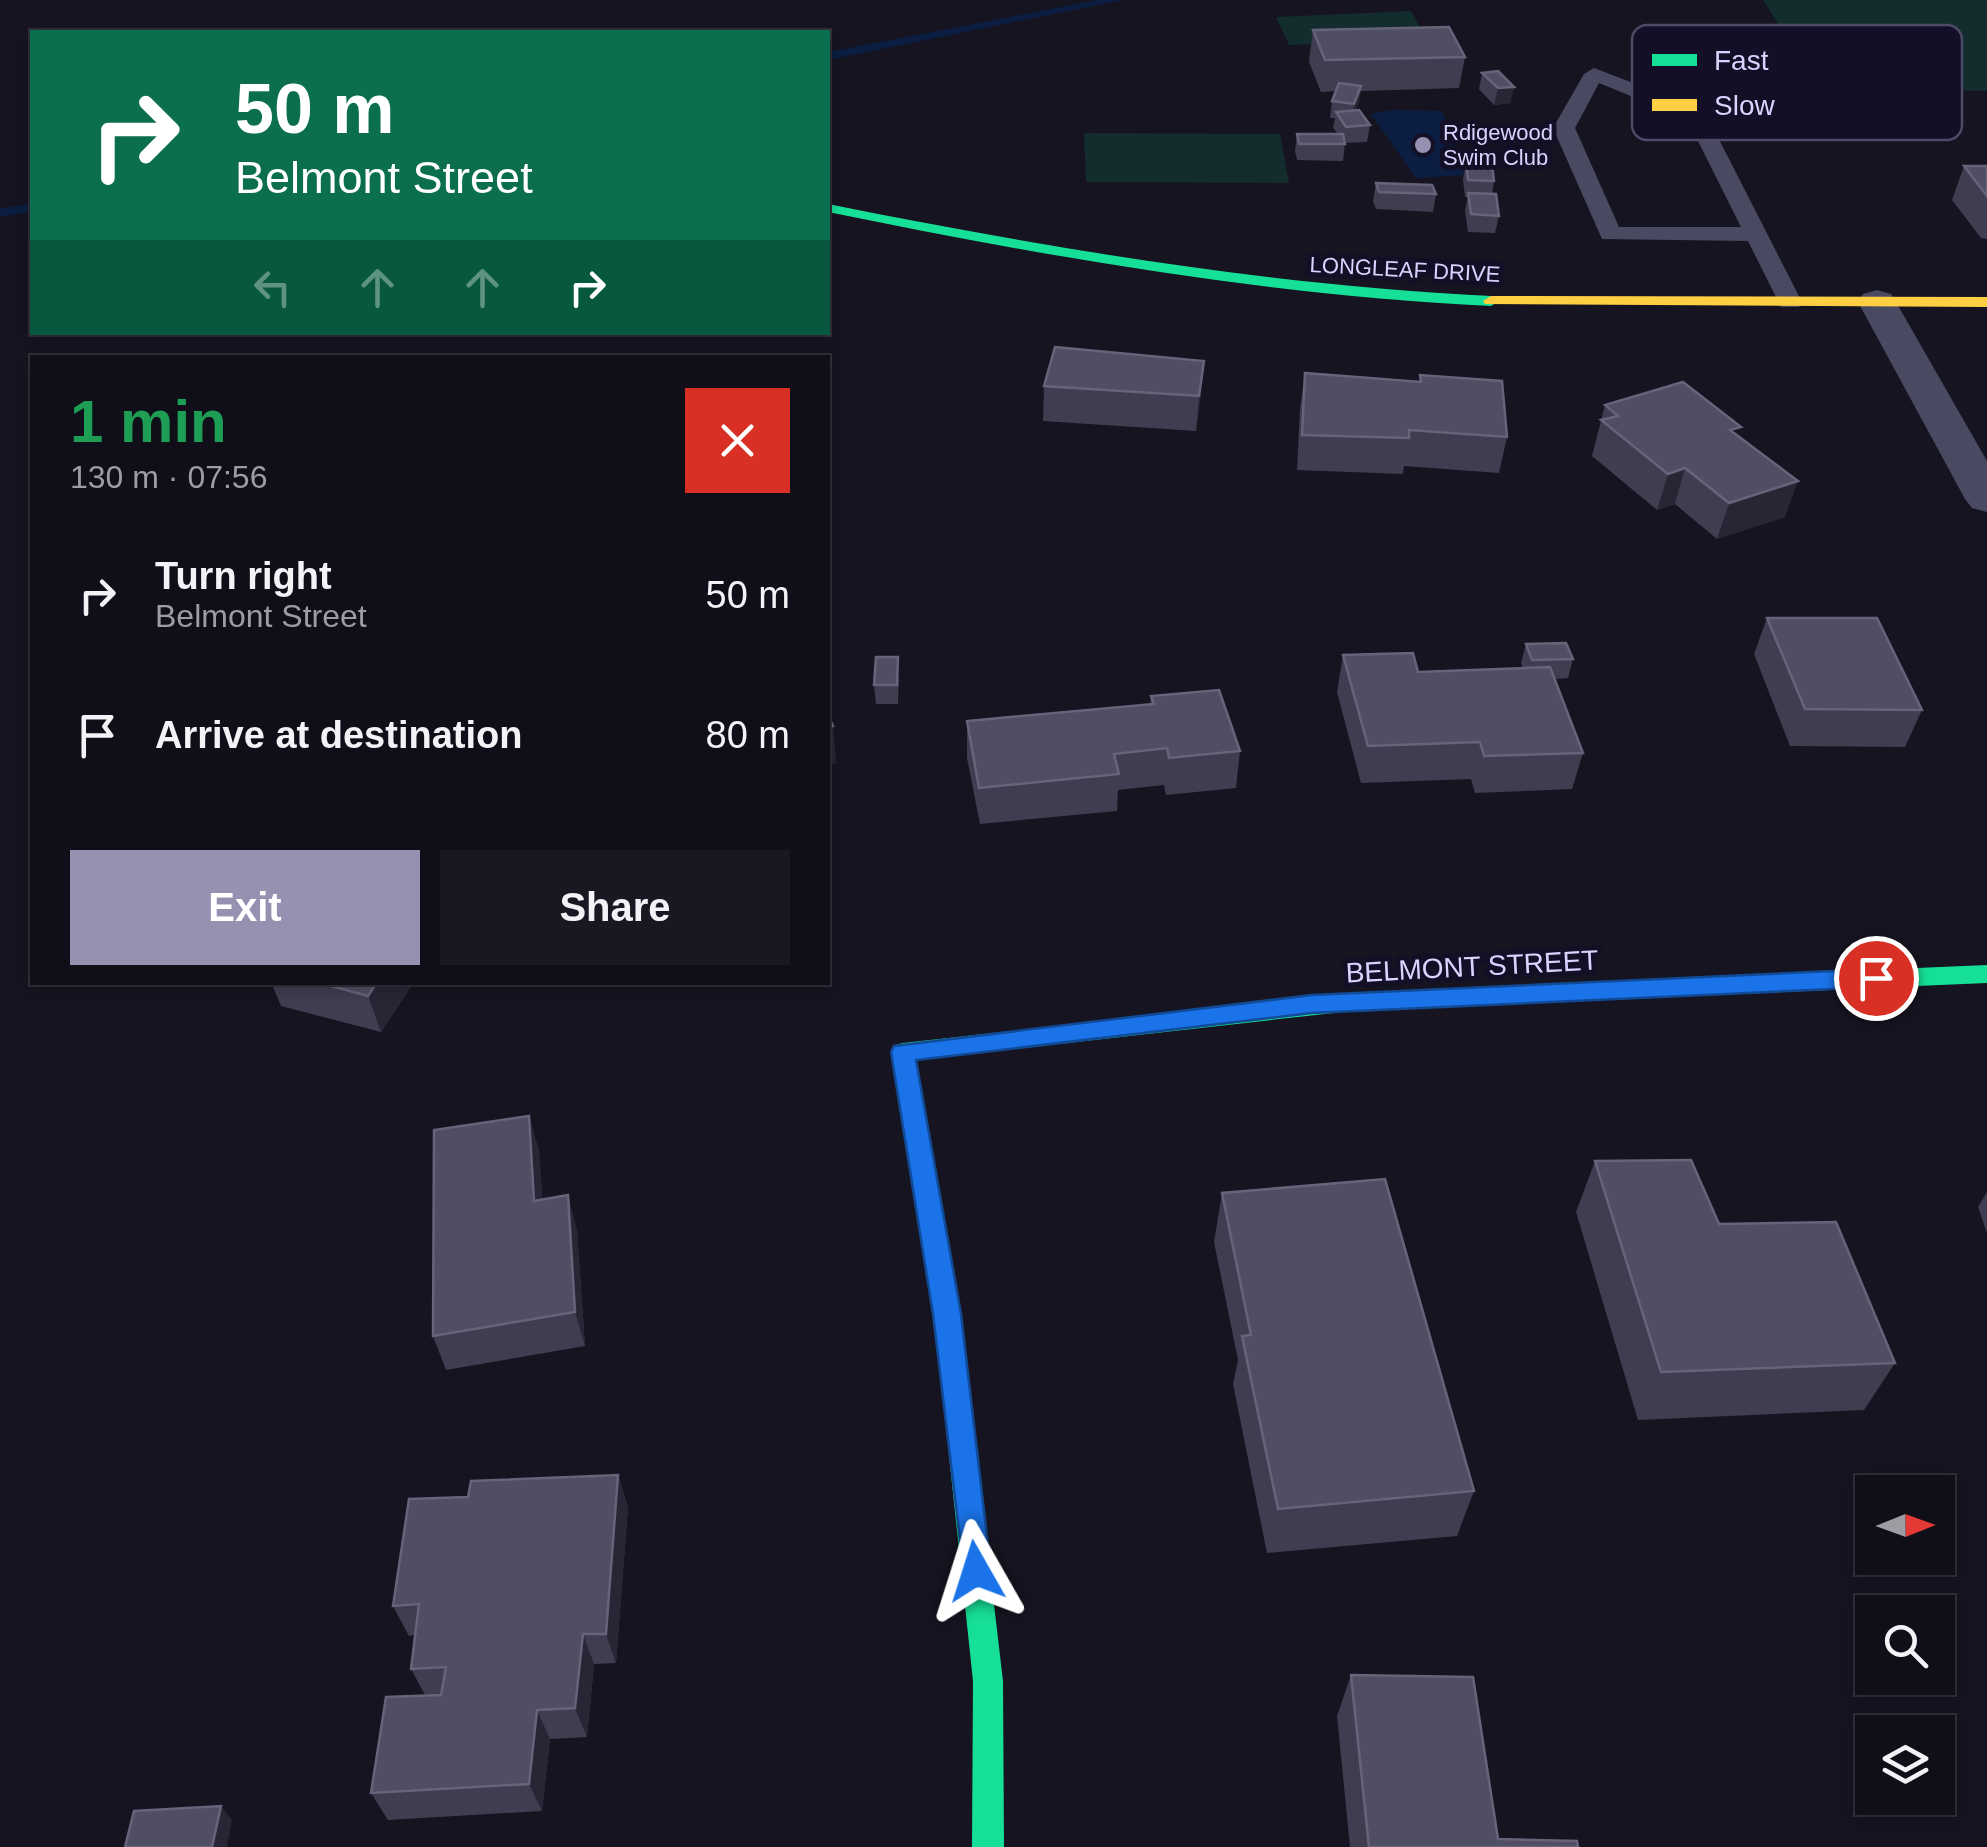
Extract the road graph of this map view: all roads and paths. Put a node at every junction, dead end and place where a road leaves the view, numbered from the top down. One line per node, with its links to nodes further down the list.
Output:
1 (1632, 89): 4 (lane)
2 (1709, 140): 4 (lane)
3 (830, 208): 5 (street, LONGLEAF DRIVE)
4 (1756, 234): 5 (lane)
5 (1790, 302): 6 (street, LONGLEAF DRIVE)
6 (1877, 302): 7 (street, LONGLEAF DRIVE); 8 (street)
7 (1987, 302)
8 (1987, 499)
9 (1987, 974): 10 (street, BELMONT STREET)
10 (988, 1847)

